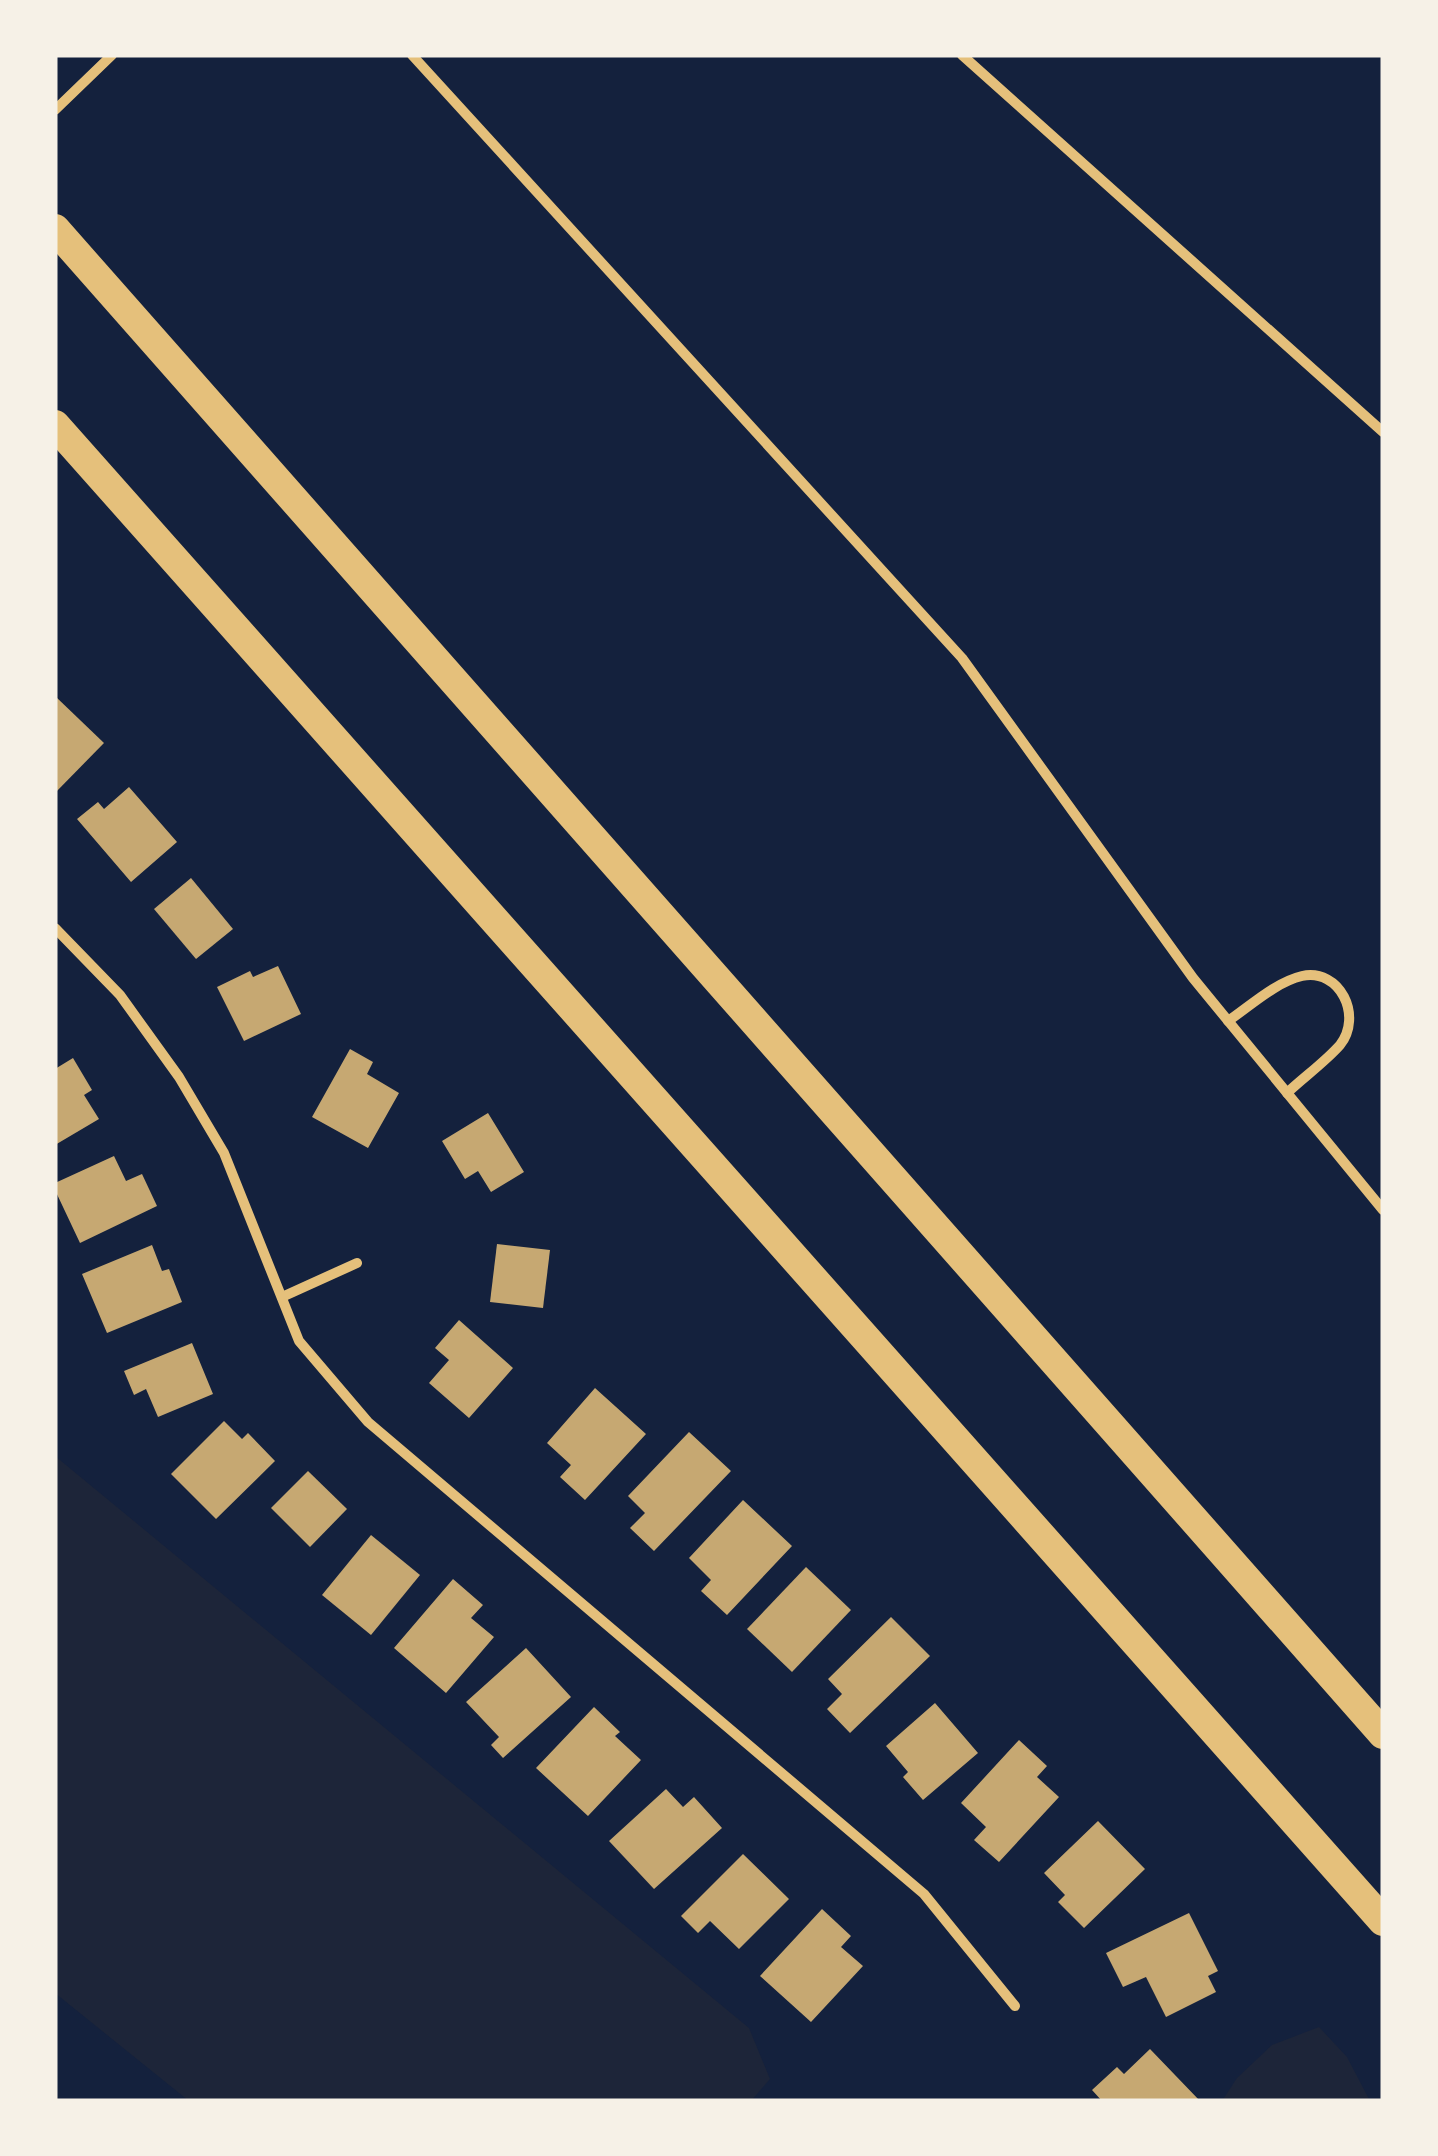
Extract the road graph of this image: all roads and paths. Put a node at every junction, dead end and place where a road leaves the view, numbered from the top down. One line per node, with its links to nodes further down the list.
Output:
1 (112, 55): 4 (street)
2 (412, 55): 9 (street)
3 (962, 55): 7 (street)
4 (55, 110)
5 (55, 230): 14 (highway)
6 (55, 425): 15 (highway)
7 (1383, 432)
8 (55, 928): 13 (street)
9 (1228, 1021): 10 (street); 10 (street)
10 (1287, 1092): 11 (street)
11 (1383, 1210)
12 (356, 1264): 13 (street)
13 (282, 1297): 16 (street)
14 (1383, 1734)
15 (1383, 1921)
16 (1015, 2006)

